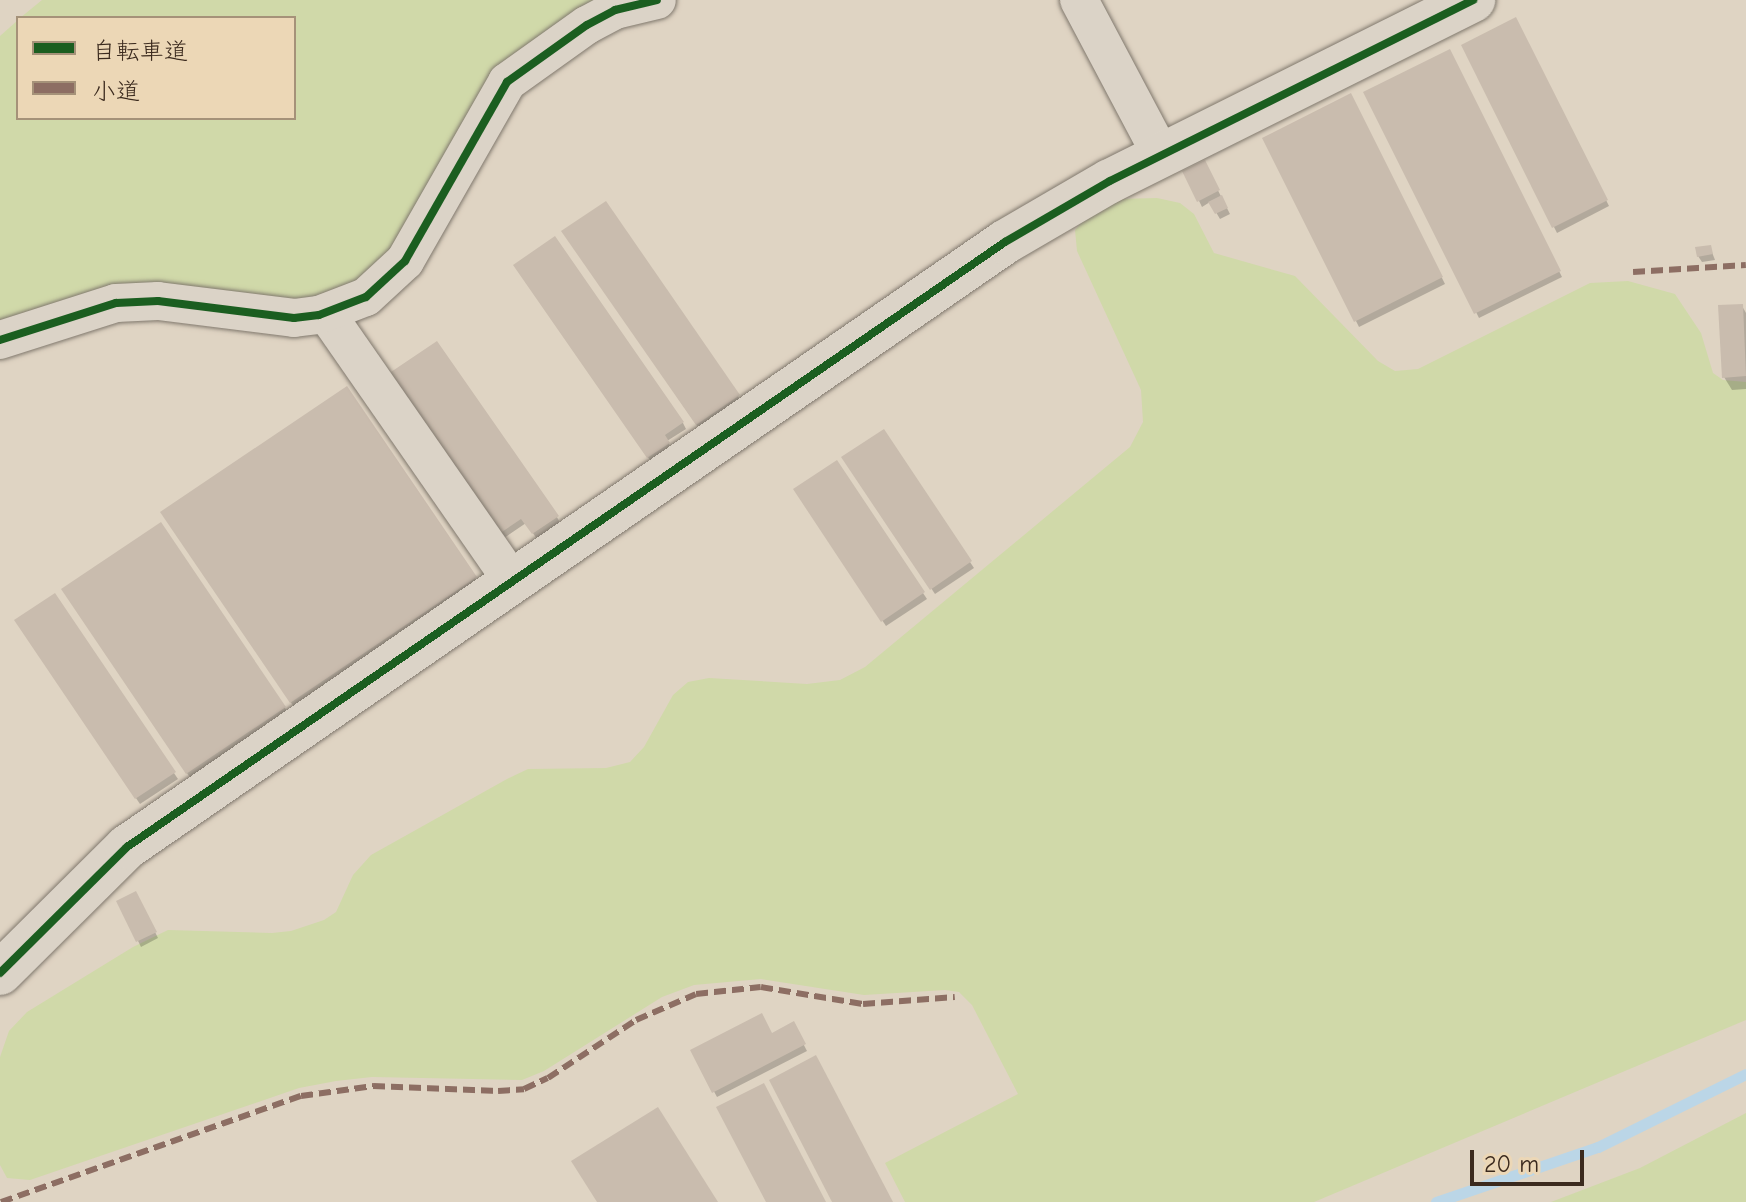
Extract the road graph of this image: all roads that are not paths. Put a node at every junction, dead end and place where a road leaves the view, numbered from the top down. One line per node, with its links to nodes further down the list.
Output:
1 (657, 0): 5 (street)
2 (1079, 0): 4 (street)
3 (1473, 0): 4 (street)
4 (1161, 155): 7 (street)
5 (326, 313): 6 (street); 7 (street)
6 (0, 340)
7 (512, 581): 8 (street)
8 (0, 973)

